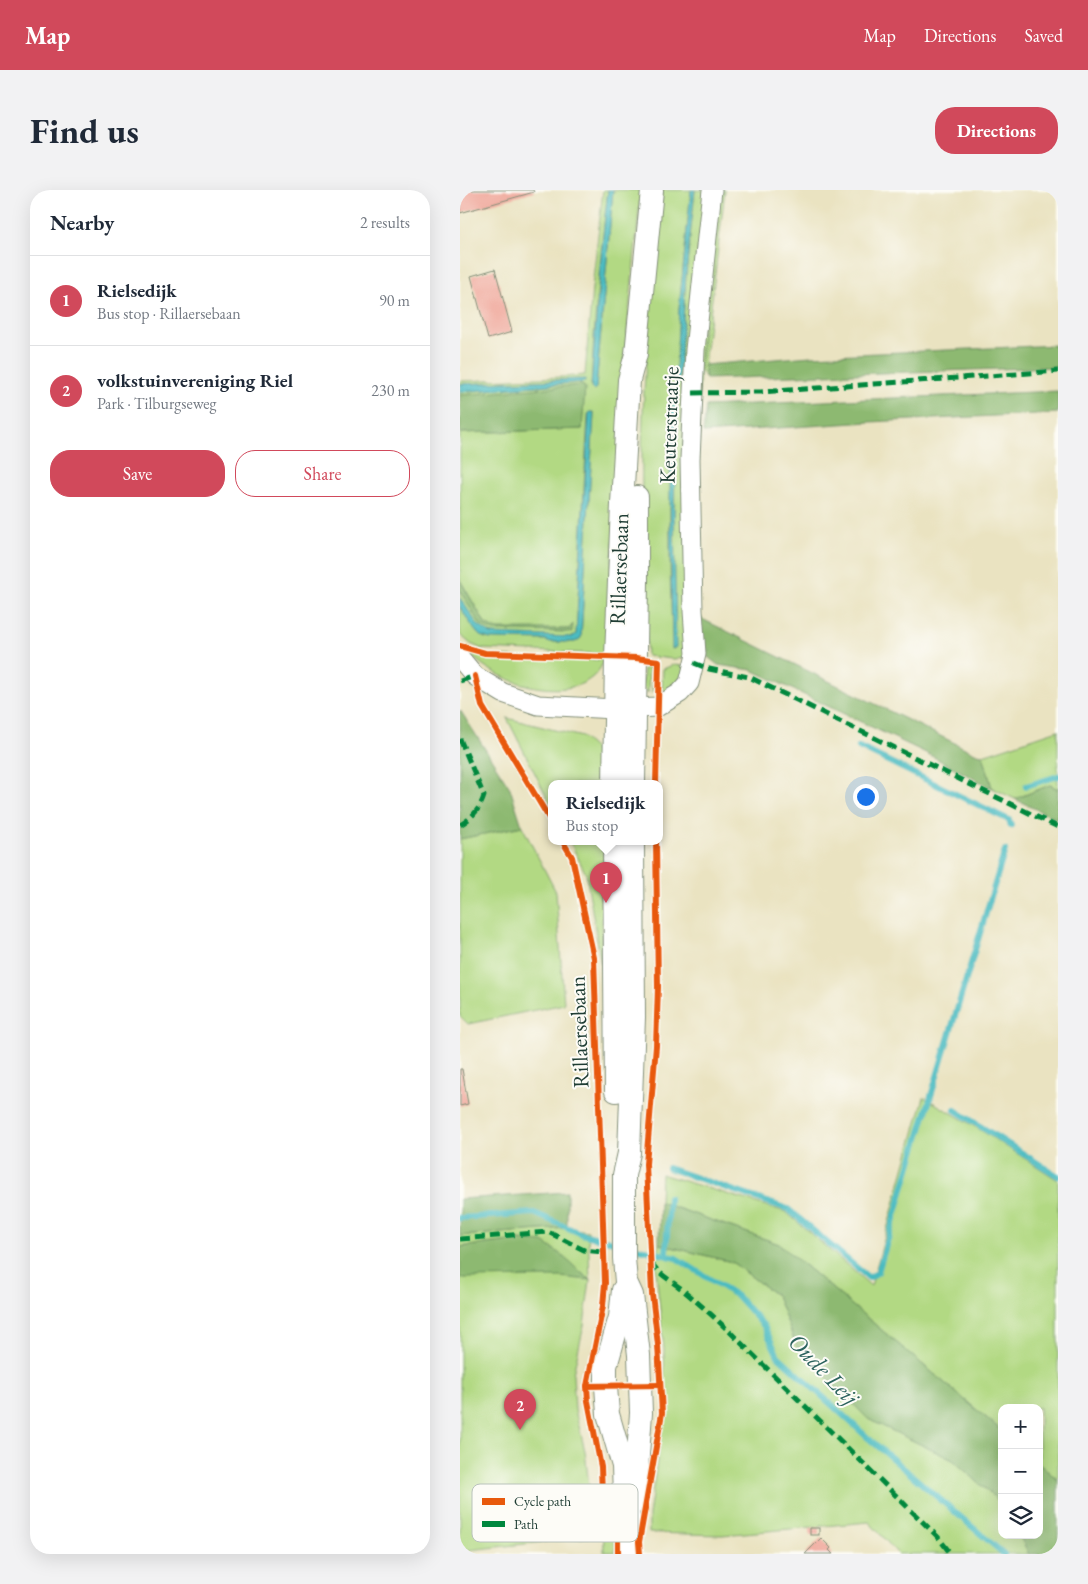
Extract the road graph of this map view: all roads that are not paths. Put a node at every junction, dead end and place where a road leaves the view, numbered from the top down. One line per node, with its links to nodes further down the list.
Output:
1 (652, 190): 4 (street, Rillaersebaan)
2 (712, 190): 4 (street, Keuterstraatje)
3 (460, 658): 4 (street, Keuterstraatje)
4 (625, 709): 5 (street, Rillaersebaan); 6 (street, Rillaersebaan)
5 (615, 780)
6 (634, 780)
7 (614, 845): 9 (street, Rillaersebaan)
8 (633, 845): 9 (street, Rillaersebaan)
9 (624, 1175): 10 (street, Rillaersebaan)
10 (626, 1282): 11 (street); 12 (street)
11 (624, 1484)
12 (635, 1484)

